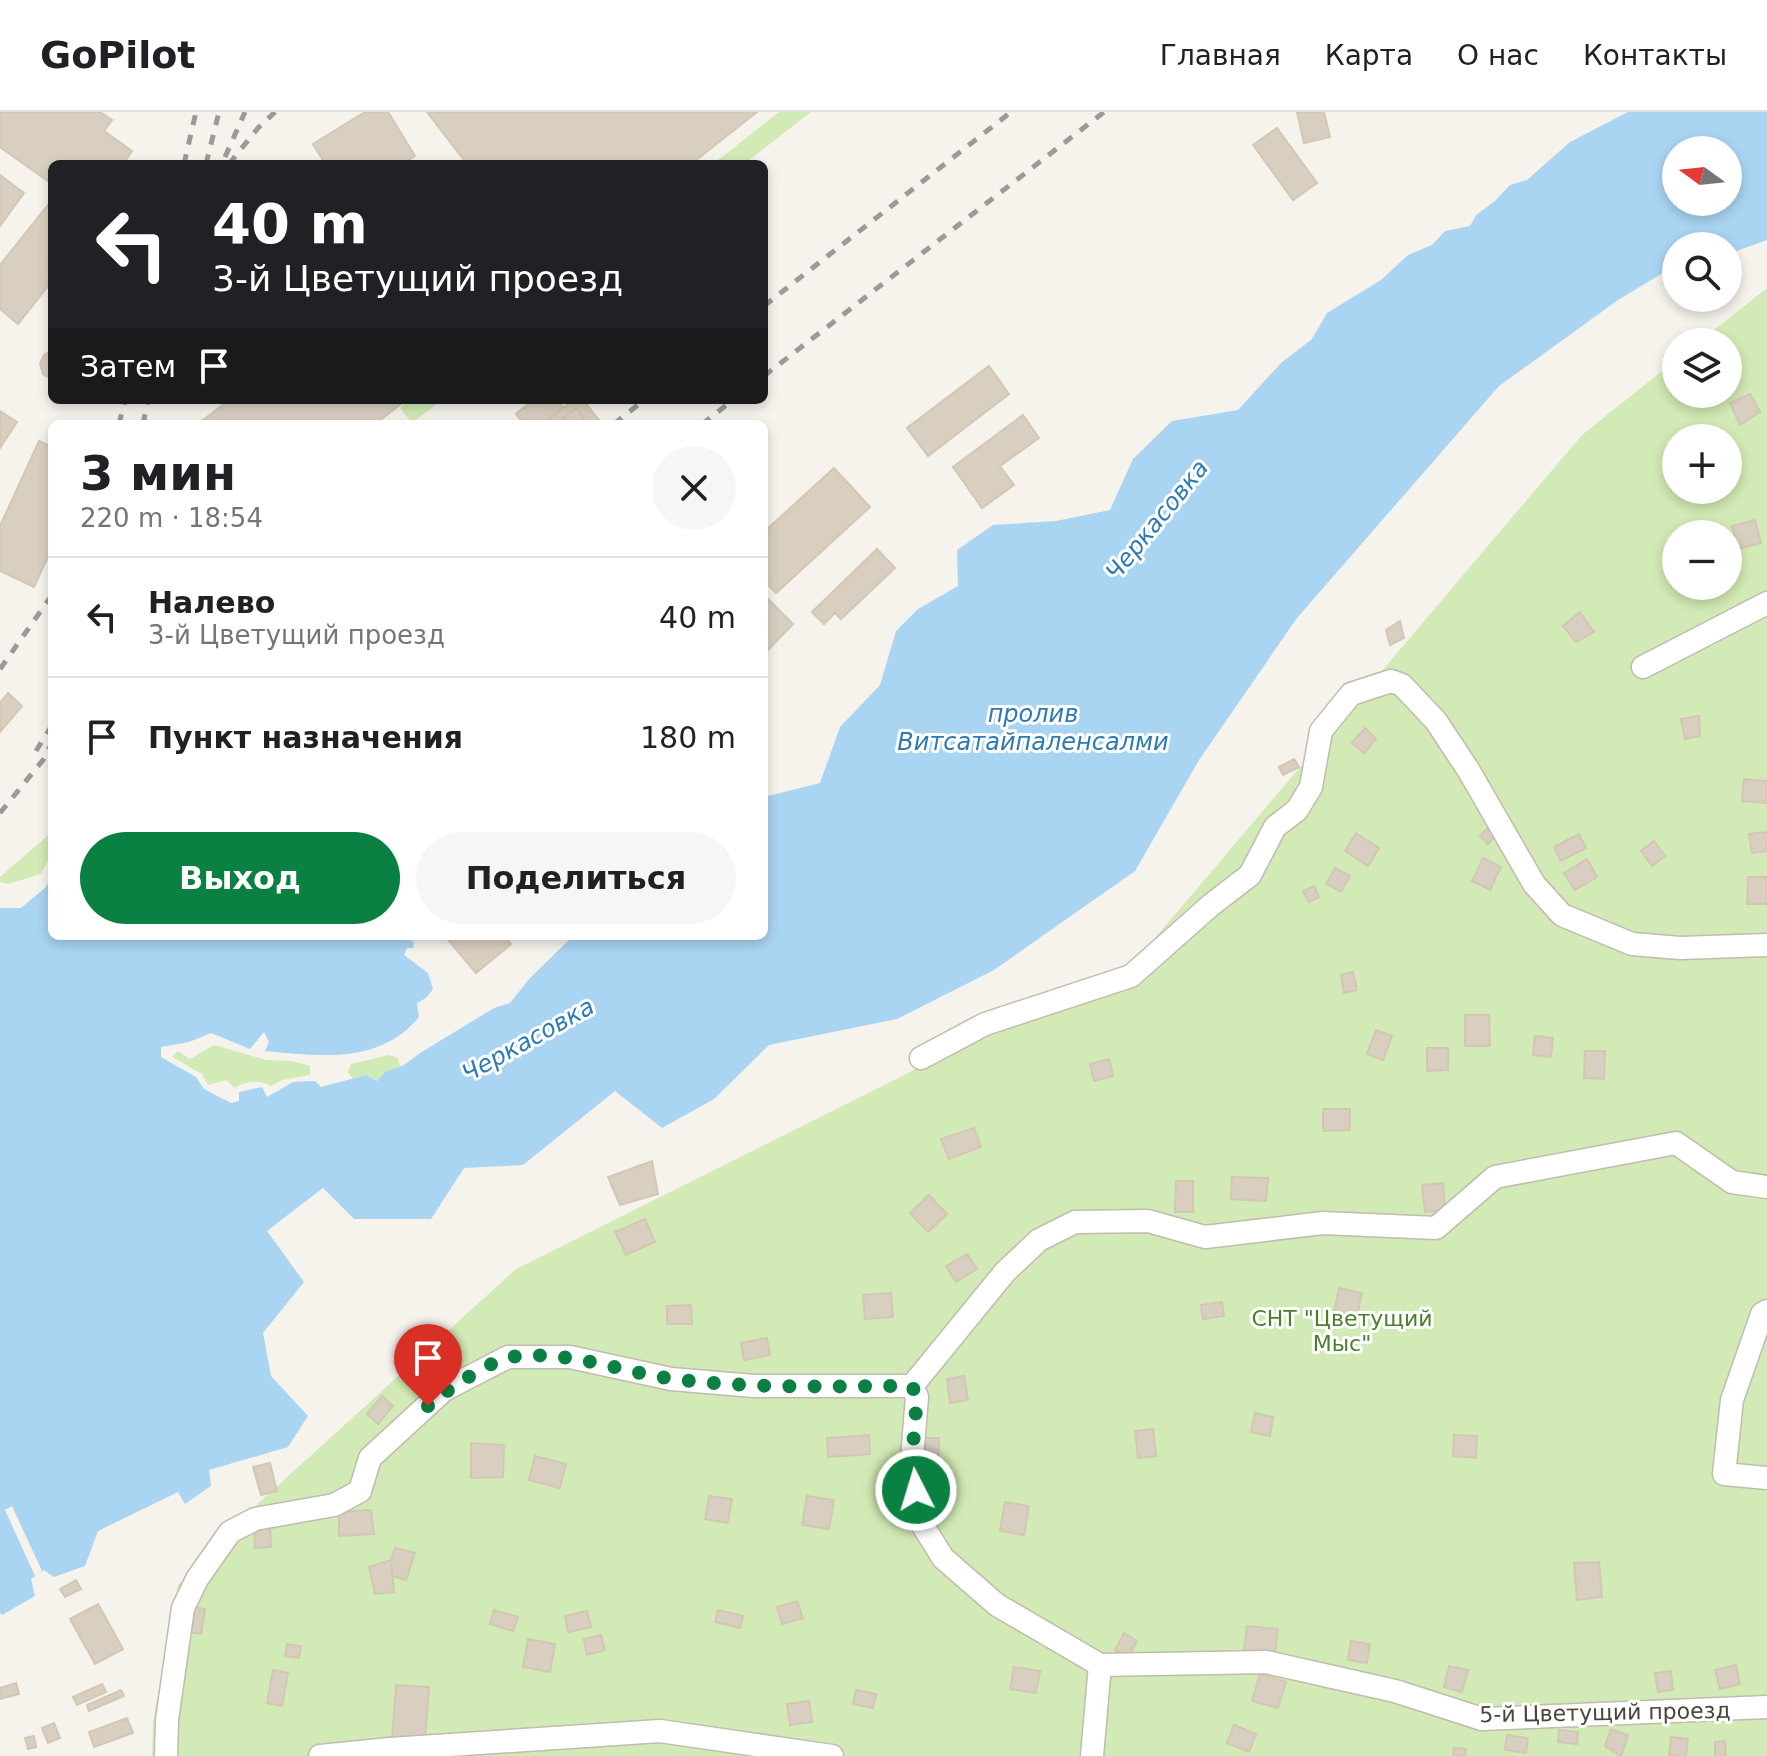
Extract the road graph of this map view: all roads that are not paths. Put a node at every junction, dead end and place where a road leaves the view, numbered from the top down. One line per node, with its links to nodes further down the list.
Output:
1 (1767, 603): 2 (street)
2 (1643, 667)
3 (1767, 945): 4 (street)
4 (921, 1058)
5 (1767, 1187): 7 (street)
6 (1767, 1311): 8 (street)
7 (912, 1386): 9 (street); 11 (street)
8 (1767, 1478)
9 (1100, 1665): 10 (street, 5-й Цветущий проезд); 14 (street)
10 (1767, 1707)
11 (166, 1756)
12 (320, 1756): 13 (street)
13 (832, 1756)
14 (1092, 1756)

